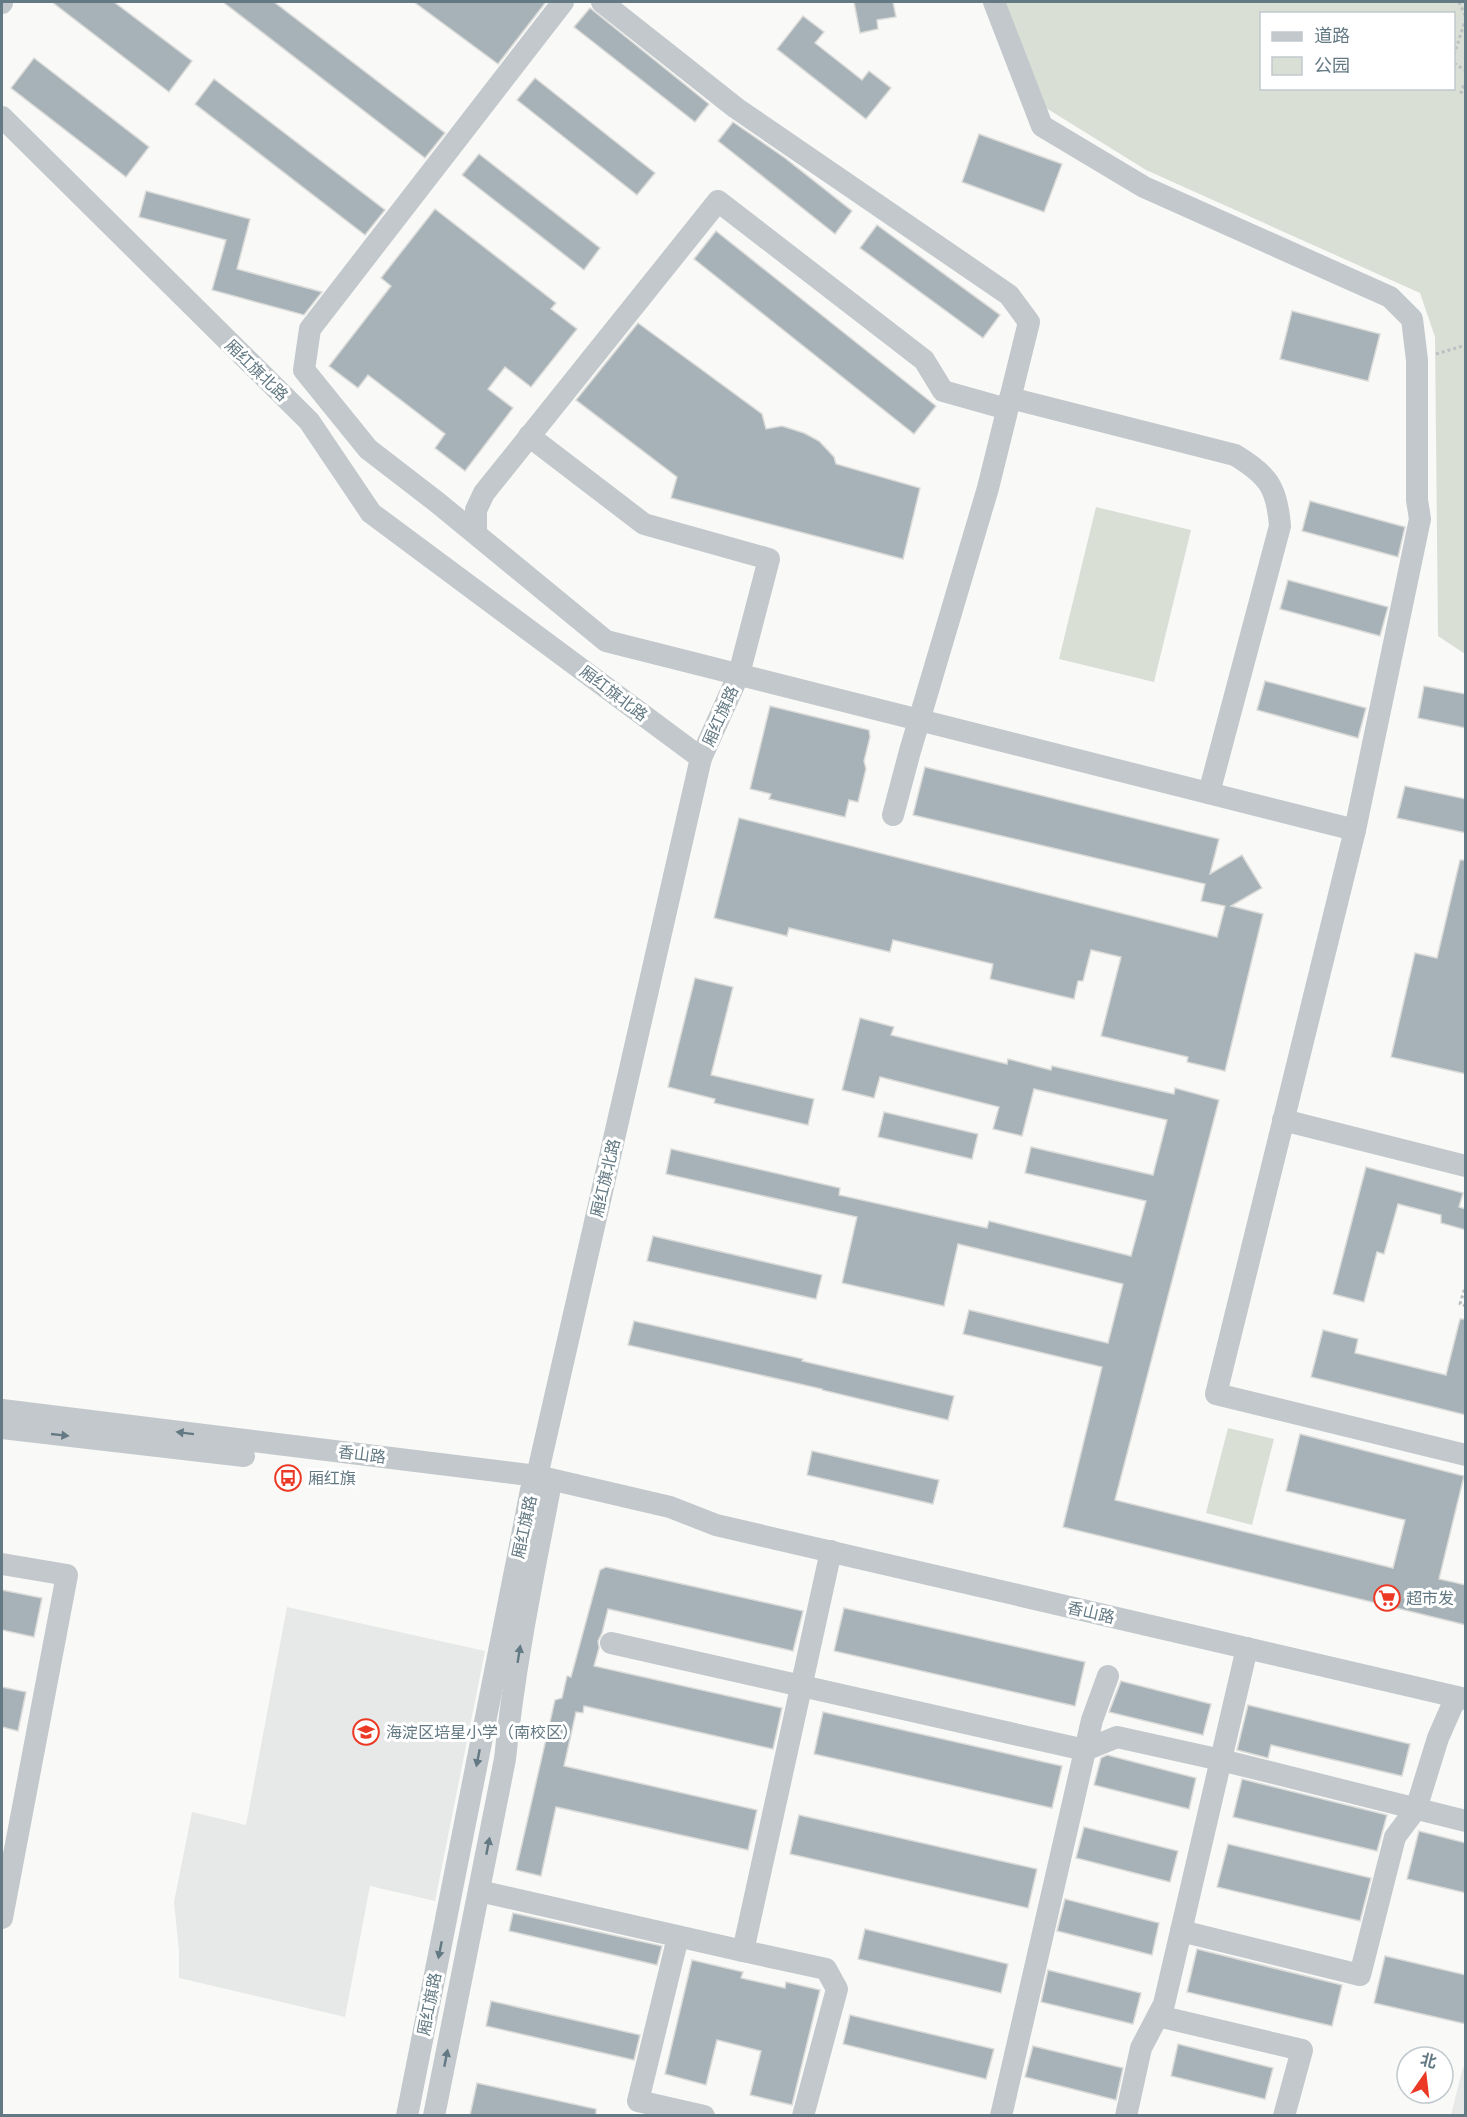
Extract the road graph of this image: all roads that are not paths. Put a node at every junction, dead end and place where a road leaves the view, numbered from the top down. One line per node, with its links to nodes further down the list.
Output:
1 (563, 2): 7 (street)
2 (602, 2): 5 (street)
3 (994, 2): 13 (street)
4 (2, 117): 10 (street, 厢红旗北路)
5 (1009, 404): 6 (street); 9 (street); 11 (street)
6 (530, 436): 7 (street); 8 (street, 厢红旗路)
7 (476, 533): 8 (street)
8 (739, 674): 9 (street); 10 (street, 厢红旗路)
9 (919, 719): 11 (street); 12 (street)
10 (701, 758): 19 (street, 厢红旗北路)
11 (1209, 793): 13 (street)
12 (893, 815)
13 (1355, 831): 14 (street)
14 (1283, 1120): 15 (street); 18 (street)
15 (1466, 1166)
16 (2, 1410): 19 (street, 香山路, one-way to 16)
17 (2, 1428): 19 (street, 香山路, one-way to 19)
18 (1466, 1455)
19 (539, 1486): 20 (street, 香山路); 31 (street, 厢红旗路, one-way to 19); 37 (street, 厢红旗路, one-way to 37)
20 (831, 1551): 23 (street, 香山路); 25 (street)
21 (2, 1564): 32 (street)
22 (611, 1643): 25 (street)
23 (1247, 1648): 26 (street, 香山路); 28 (street)
24 (1108, 1676): 27 (street)
25 (801, 1686): 27 (street); 35 (street)
26 (1461, 1698): 29 (street)
27 (1085, 1750): 28 (street); 41 (street)
28 (1221, 1760): 29 (street); 33 (street)
29 (1416, 1809): 30 (street); 33 (street)
30 (1466, 1821)
31 (479, 1891): 34 (street); 38 (street, 厢红旗路, one-way to 31)
32 (2, 1918)
33 (1181, 1931): 36 (street)
34 (678, 1937): 35 (street); 39 (street)
35 (743, 1951): 40 (street)
36 (1158, 2016): 42 (street); 43 (street)
37 (407, 2115)
38 (434, 2115)
39 (704, 2115)
40 (803, 2115)
41 (1001, 2115)
42 (1126, 2115)
43 (1284, 2115)

